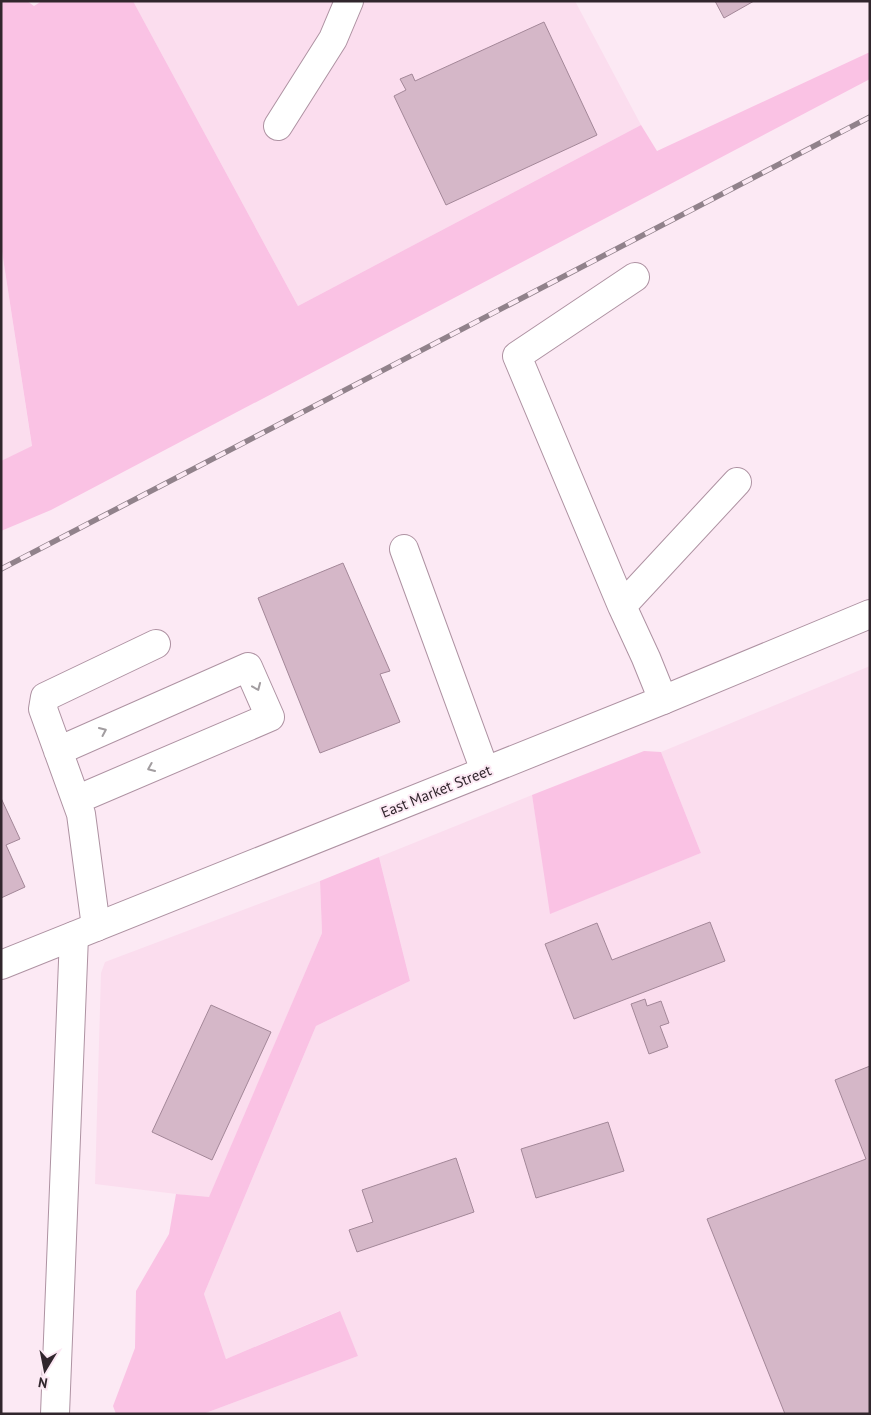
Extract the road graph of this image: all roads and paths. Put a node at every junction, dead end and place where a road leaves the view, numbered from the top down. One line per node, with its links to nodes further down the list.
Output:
1 (349, 1): 2 (main road)
2 (278, 126)
3 (635, 277): 6 (main road)
4 (737, 482): 6 (main road)
5 (404, 549): 11 (main road)
6 (622, 606): 9 (main road)
7 (870, 614): 9 (main road, East Market Street)
8 (156, 644): 10 (main road)
9 (663, 700): 11 (main road, East Market Street)
10 (58, 751): 12 (main road); 12 (main road, one-way to 12)
11 (485, 771): 13 (main road, East Market Street)
12 (76, 800): 13 (main road)
13 (85, 932): 14 (main road, East Market Street); 15 (main road)
14 (1, 965)
15 (58, 1409)

